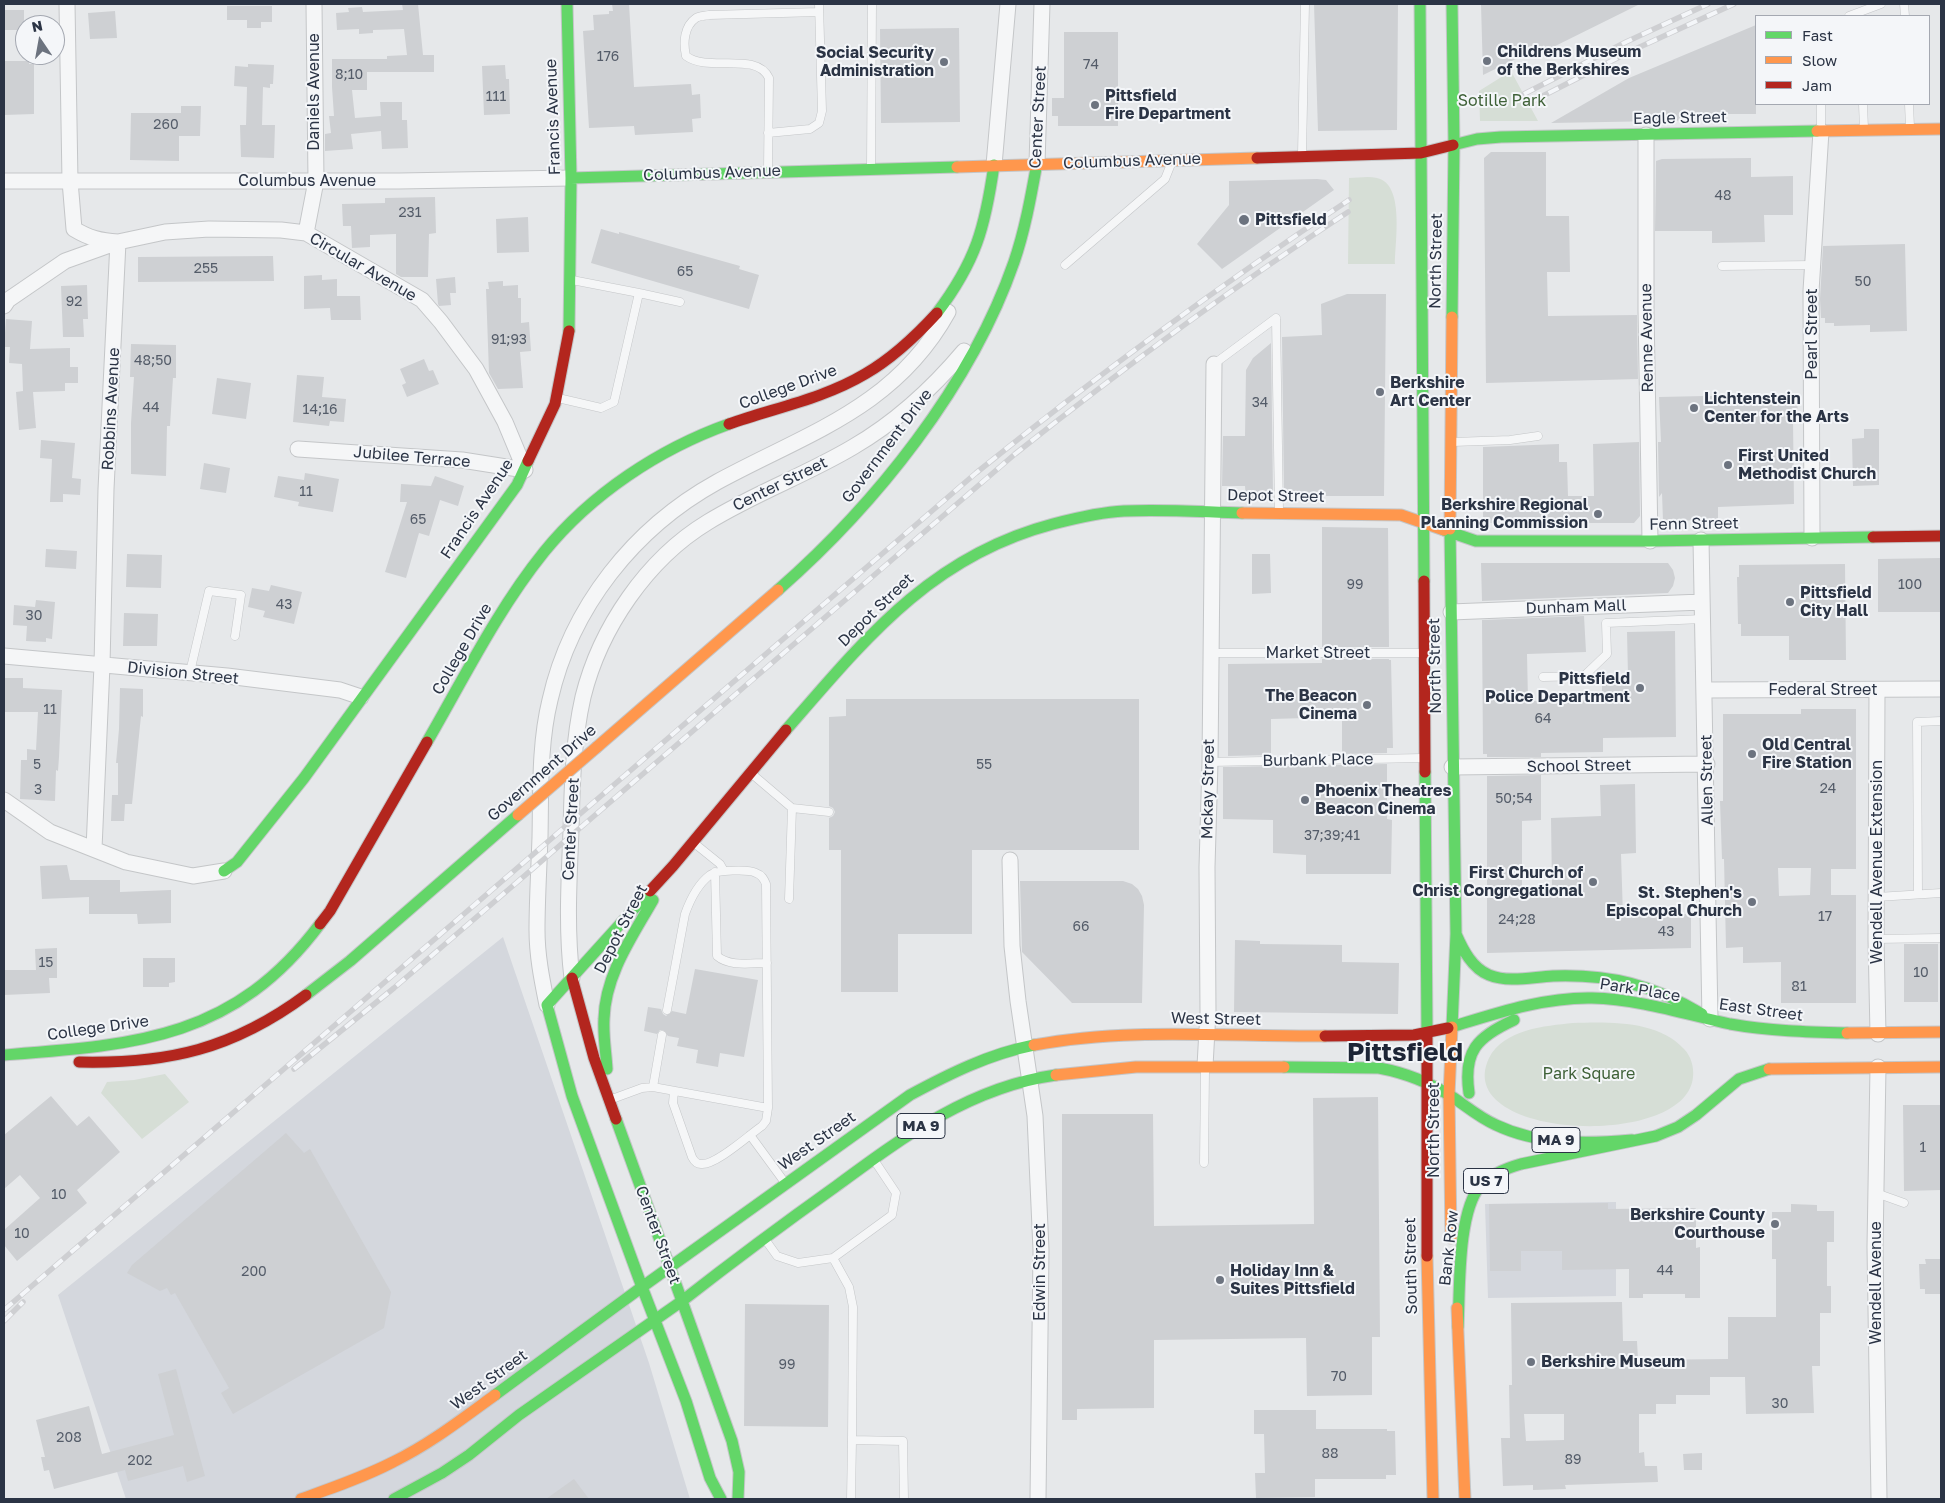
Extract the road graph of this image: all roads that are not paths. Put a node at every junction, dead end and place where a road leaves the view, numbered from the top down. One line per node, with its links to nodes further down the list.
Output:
1 (67, 4): 32 (street)
2 (314, 4): 33 (street, Daniels Avenue)
3 (567, 4): 30 (main road, Francis Avenue)
4 (872, 4): 28 (lane)
5 (1008, 4): 27 (street, Center Street)
6 (1042, 4): 26 (street, Center Street)
7 (1305, 4): 24 (lane)
8 (1420, 4): 23 (main road, North Street)
9 (1452, 4): 22 (main road, North Street)
10 (1881, 4): 12 (lane)
11 (819, 8): 20 (lane); 20 (lane)
12 (1861, 14)
13 (1821, 105): 19 (lane)
14 (1863, 105): 18 (lane)
15 (1909, 105): 16 (lane)
16 (1910, 129): 17 (main road, Eagle Street); 18 (main road, Eagle Street)
17 (1941, 129)
18 (1864, 130): 19 (main road, Eagle Street)
19 (1821, 131): 21 (main road, Eagle Street); 38 (street, Pearl Street)
20 (768, 133): 29 (lane)
21 (1646, 134): 22 (main road, Eagle Street); 58 (street, Renne Avenue)
22 (1454, 144): 23 (main road, Eagle Street); 48 (main road, North Street)
23 (1421, 153): 24 (main road, Columbus Avenue); 53 (main road, North Street)
24 (1302, 156): 25 (main road, Columbus Avenue)
25 (1173, 160): 26 (main road, Columbus Avenue); 37 (lane)
26 (1038, 164): 27 (main road, Columbus Avenue); 44 (main road, Center Street)
27 (994, 165): 28 (main road, Columbus Avenue); 36 (main road, Center Street)
28 (871, 168): 29 (main road, Columbus Avenue)
29 (768, 172): 30 (main road, Columbus Avenue)
30 (571, 178): 33 (street, Columbus Avenue); 40 (main road, Francis Avenue)
31 (4, 181): 32 (street, Columbus Avenue)
32 (70, 181): 33 (street, Columbus Avenue); 35 (street)
33 (316, 181): 34 (street, Daniels Avenue)
34 (306, 233): 35 (street, Circular Avenue); 50 (street, Circular Avenue)
35 (118, 242): 43 (street, Circular Avenue); 66 (street, Robbins Avenue)
36 (976, 248): 99 (street, Center Street); 109 (main road, College Drive)
37 (1065, 265)
38 (1813, 265): 39 (lane); 56 (street, Pearl Street)
39 (1722, 266)
40 (570, 280): 41 (lane); 46 (main road, Francis Avenue)
41 (639, 293): 42 (lane); 46 (lane)
42 (680, 302)
43 (4, 306)
44 (988, 321): 97 (street, Center Street); 109 (main road, Government Drive, bridge)
45 (1214, 364): 51 (street, Mckay Street); 52 (lane)
46 (556, 398): 50 (main road, Francis Avenue)
47 (1538, 436): 48 (lane)
48 (1451, 442): 54 (main road, North Street)
49 (298, 449): 50 (street, Jubilee Terrace)
50 (525, 470): 72 (main road, Francis Avenue)
51 (1213, 511): 52 (main road, Depot Street); 63 (street, Mckay Street); 78 (main road, Depot Street)
52 (1280, 512): 53 (main road, Depot Street)
53 (1425, 522): 54 (main road, Depot Street); 64 (main road, North Street)
54 (1450, 531): 58 (main road, Fenn Street); 60 (main road, North Street)
55 (1941, 536): 56 (main road, Fenn Street)
56 (1812, 538): 57 (main road, Fenn Street)
57 (1701, 540): 58 (main road, Fenn Street); 59 (street, Allen Street)
58 (1650, 541)
59 (1702, 602): 60 (street, Dunham Mall); 61 (street, Allen Street)
60 (1451, 612): 77 (main road, North Street)
61 (1702, 619): 68 (lane); 70 (street, Allen Street)
62 (235, 636): 67 (lane)
63 (1211, 653): 64 (lane, Market Street); 75 (street, Mckay Street)
64 (1425, 653): 74 (main road, North Street)
65 (4, 656): 66 (street, Division Street)
66 (102, 665): 67 (street, Division Street); 83 (street, Robbins Avenue)
67 (190, 672): 72 (street, Division Street)
68 (1543, 677)
69 (1941, 689): 71 (street, Federal Street)
70 (1705, 690): 71 (street, Federal Street); 76 (street, Allen Street)
71 (1877, 690): 91 (street, Wendell Avenue Extension)
72 (361, 698): 86 (main road, Francis Avenue)
73 (1941, 720): 90 (lane)
74 (1426, 758): 75 (lane, Burbank Place); 104 (main road, North Street)
75 (1210, 762): 107 (street, Mckay Street)
76 (1706, 764): 77 (street, School Street); 101 (street, Allen Street)
77 (1452, 767): 93 (main road, North Street)
78 (750, 772): 80 (lane); 82 (main road, Depot Street)
79 (4, 800): 83 (street)
80 (792, 808): 81 (lane); 92 (lane)
81 (829, 812)
82 (693, 842): 85 (main road, Depot Street); 87 (lane)
83 (94, 850): 86 (street)
84 (1010, 860): 108 (street, Edwin Street)
85 (672, 867): 97 (main road, Depot Street); 118 (main road, Depot Street)
86 (224, 870)
87 (724, 871): 88 (lane); 96 (lane)
88 (715, 872): 96 (lane); 100 (lane)
89 (1941, 893): 90 (lane)
90 (1918, 894): 91 (lane)
91 (1877, 897): 95 (street, Wendell Avenue Extension)
92 (789, 899)
93 (1456, 934): 101 (main road, East Street); 102 (main road, North Street)
94 (1941, 938): 95 (lane)
95 (1876, 939): 105 (street, Wendell Avenue Extension)
96 (767, 963): 119 (lane)
97 (572, 978): 99 (main road, Depot Street); 118 (main road, Center Street)
98 (1564, 1000): 101 (main road, Park Place); 102 (main road, Park Place); 120 (main road, Park Place)
99 (547, 1005): 131 (main road, Center Street)
100 (667, 1010)
101 (1710, 1019): 105 (main road, East Street)
102 (1452, 1027): 104 (main road, Park Place); 117 (main road, North Street)
103 (1941, 1032): 105 (main road, East Street)
104 (1427, 1033): 107 (main road, West Street / MA 9); 114 (main road, South Street)
105 (1878, 1034)
106 (662, 1035): 115 (lane)
107 (1206, 1035): 108 (main road, West Street / MA 9); 110 (street, Mckay Street)
108 (1025, 1046): 113 (street, Edwin Street); 125 (main road, West Street / MA 9)
109 (4, 1055)
110 (1205, 1066): 113 (main road, MA 9); 114 (main road, MA 9); 124 (lane)
111 (1878, 1067): 112 (main road, US 7); 122 (main road, Bank Row / US 7); 126 (street, Wendell Avenue)
112 (1941, 1067)
113 (1030, 1080): 123 (main road, MA 9); 142 (street, Edwin Street)
114 (1428, 1082): 117 (main road, Bank Row / MA 9); 143 (main road, South Street)
115 (653, 1088): 116 (lane); 118 (lane)
116 (674, 1091): 119 (lane); 121 (lane)
117 (1449, 1095): 120 (main road, Bank Row / MA 9); 134 (main road, North Street)
118 (610, 1099): 130 (main road, Center Street)
119 (768, 1108): 121 (lane)
120 (1483, 1118): 122 (main road, Bank Row / MA 9)
121 (750, 1135): 125 (lane)
122 (1632, 1140): 134 (main road, Bank Row / US 7)
123 (873, 1159): 128 (main road, MA 9); 129 (lane)
124 (1204, 1163)
125 (785, 1184): 130 (main road, West Street / MA 9)
126 (1876, 1193): 127 (lane); 145 (street, Wendell Avenue)
127 (1904, 1202)
128 (764, 1238): 129 (lane); 132 (main road, MA 9)
129 (833, 1258): 135 (lane)
130 (670, 1266): 131 (main road, West Street / MA 9); 132 (main road, Center Street)
131 (642, 1287): 133 (main road, Center Street); 136 (main road, West Street)
132 (682, 1300): 133 (main road); 139 (main road, Center Street)
133 (655, 1319): 137 (main road); 138 (main road, Center Street)
134 (1458, 1327): 144 (main road, US 7)
135 (852, 1440): 140 (lane); 141 (lane)
136 (301, 1499)
137 (394, 1499)
138 (720, 1499)
139 (738, 1499)
140 (851, 1499)
141 (904, 1499)
142 (1038, 1499)
143 (1433, 1499)
144 (1465, 1499)
145 (1879, 1499)

